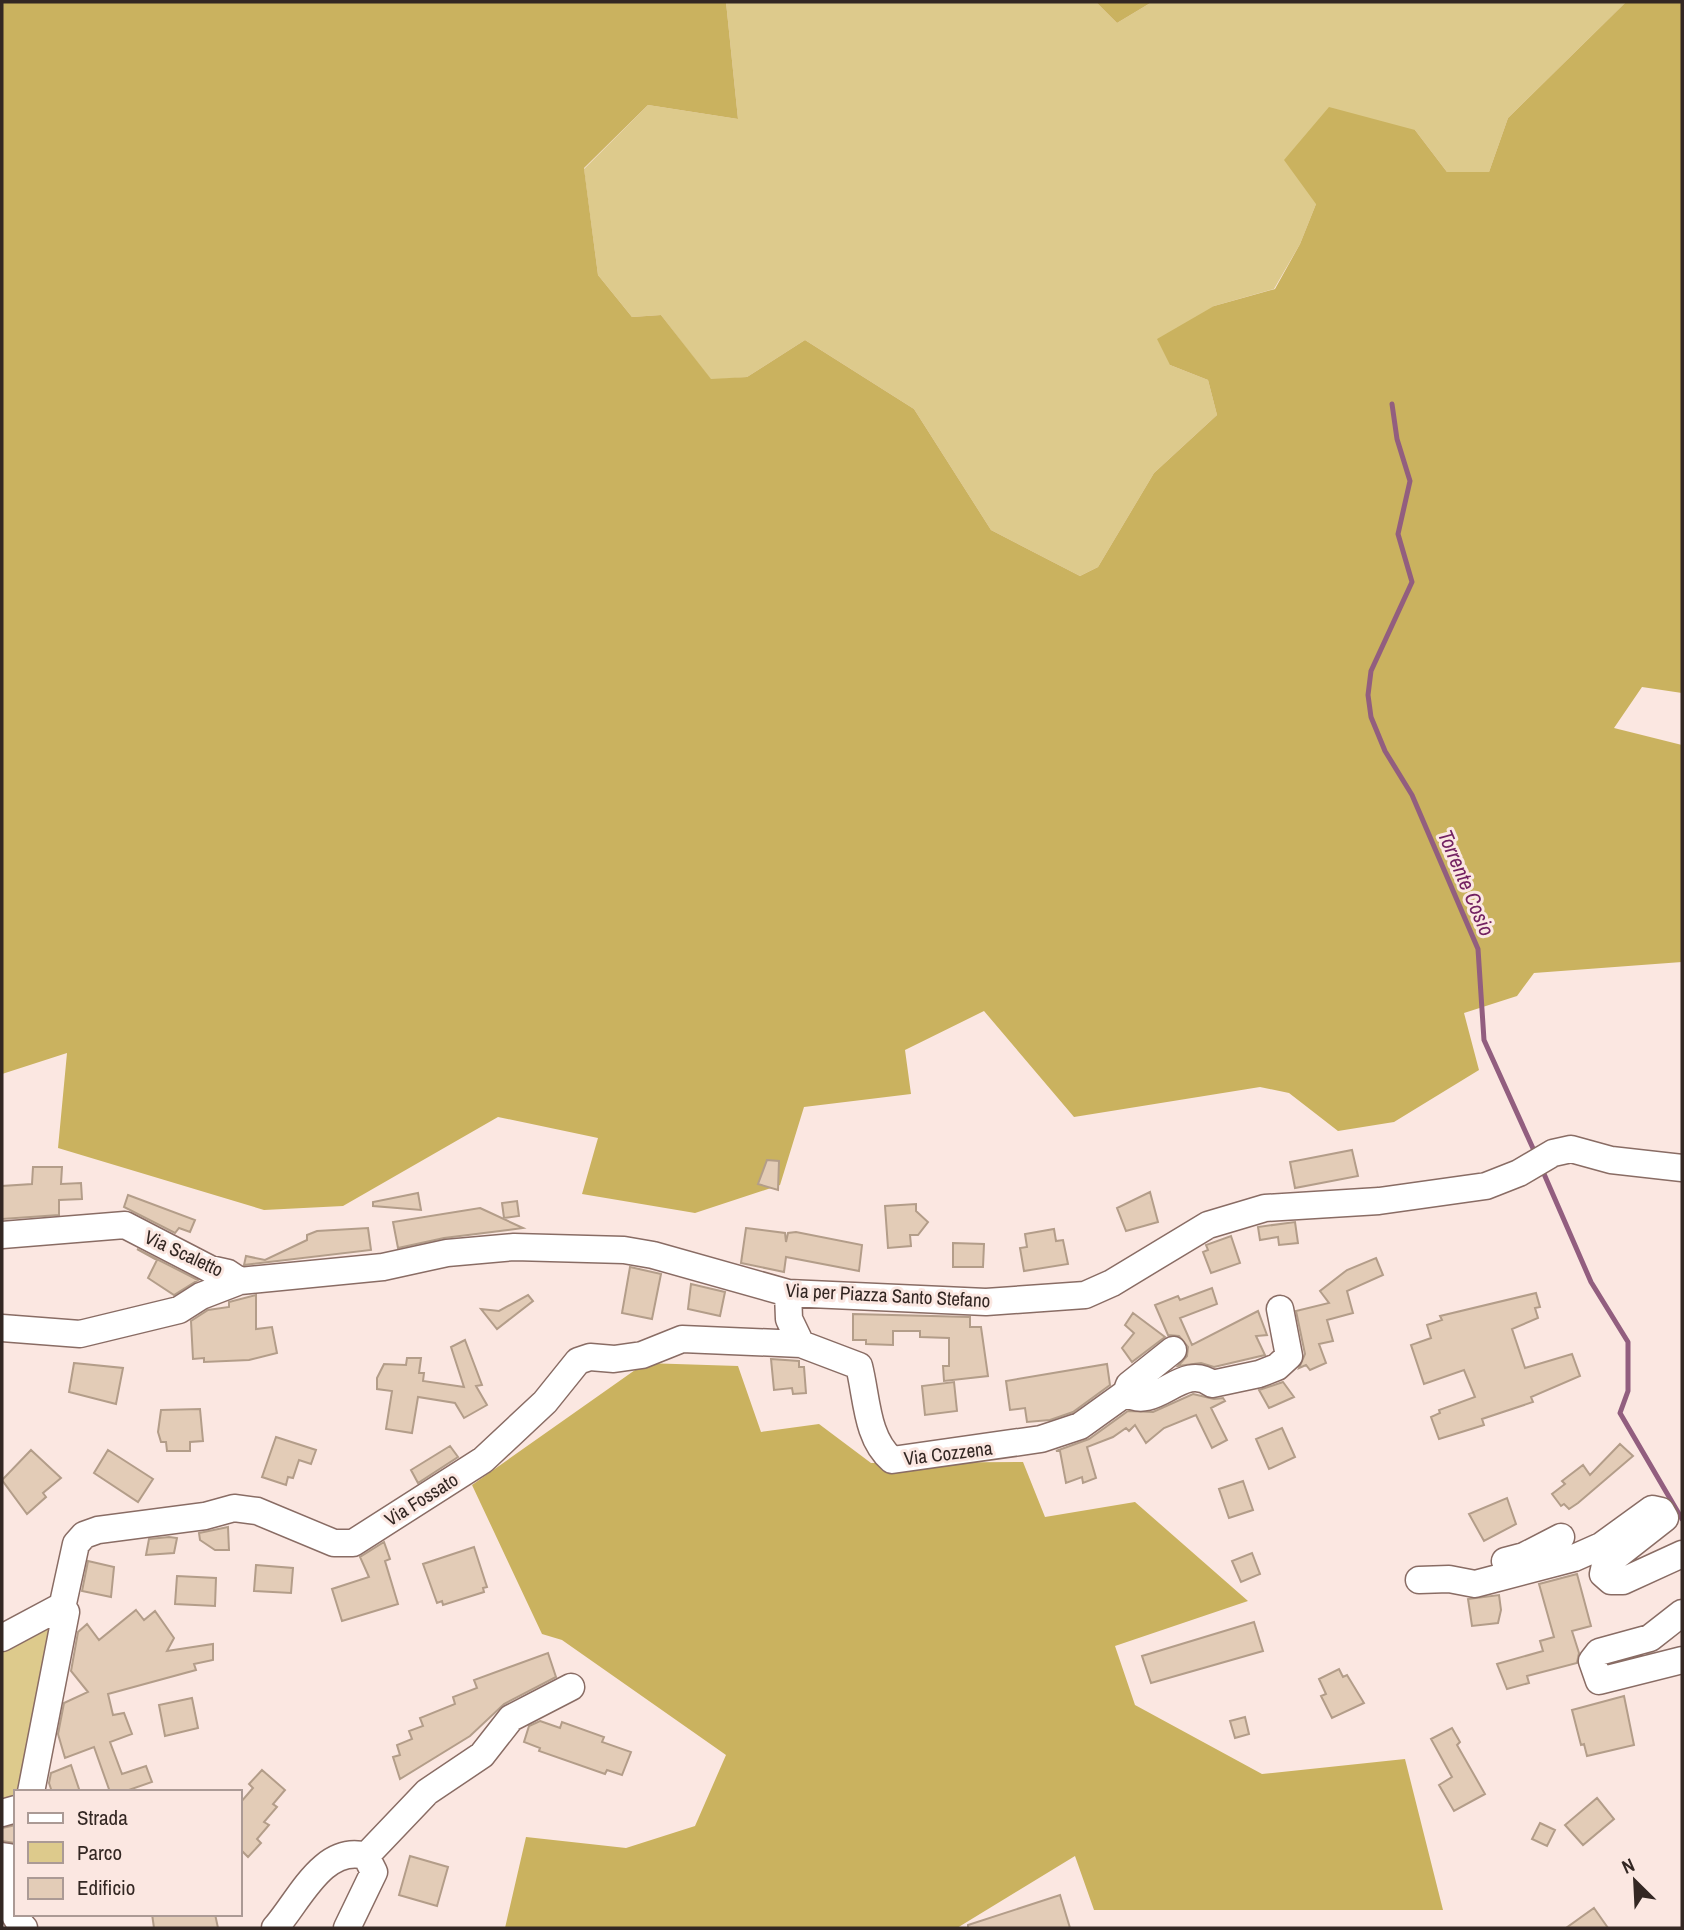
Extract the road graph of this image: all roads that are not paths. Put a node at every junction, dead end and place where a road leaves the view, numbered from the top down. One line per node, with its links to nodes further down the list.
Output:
1 (1682, 1168): 4 (street, Via per Piazza Santo Stefano)
2 (2, 1235): 3 (street, Via Scaletto)
3 (240, 1281): 4 (street, Via per Piazza Santo Stefano); 6 (street)
4 (788, 1293): 7 (street)
5 (1280, 1309): 9 (street)
6 (2, 1328)
7 (801, 1344): 9 (street, Via Cozzena); 14 (street, Via Fossato)
8 (1173, 1350): 9 (street)
9 (1126, 1393)
10 (1561, 1537): 12 (street)
11 (1682, 1554): 12 (street)
12 (1449, 1579): 13 (street)
13 (1419, 1580)
14 (62, 1608): 16 (street); 19 (street, Via Fossato)
15 (1682, 1613): 17 (street)
16 (2, 1638)
17 (1682, 1660)
18 (571, 1687): 21 (street)
19 (31, 1790)
20 (2, 1856): 22 (street)
21 (366, 1856): 23 (street); 24 (street)
22 (24, 1928)
23 (275, 1928)
24 (347, 1928)

